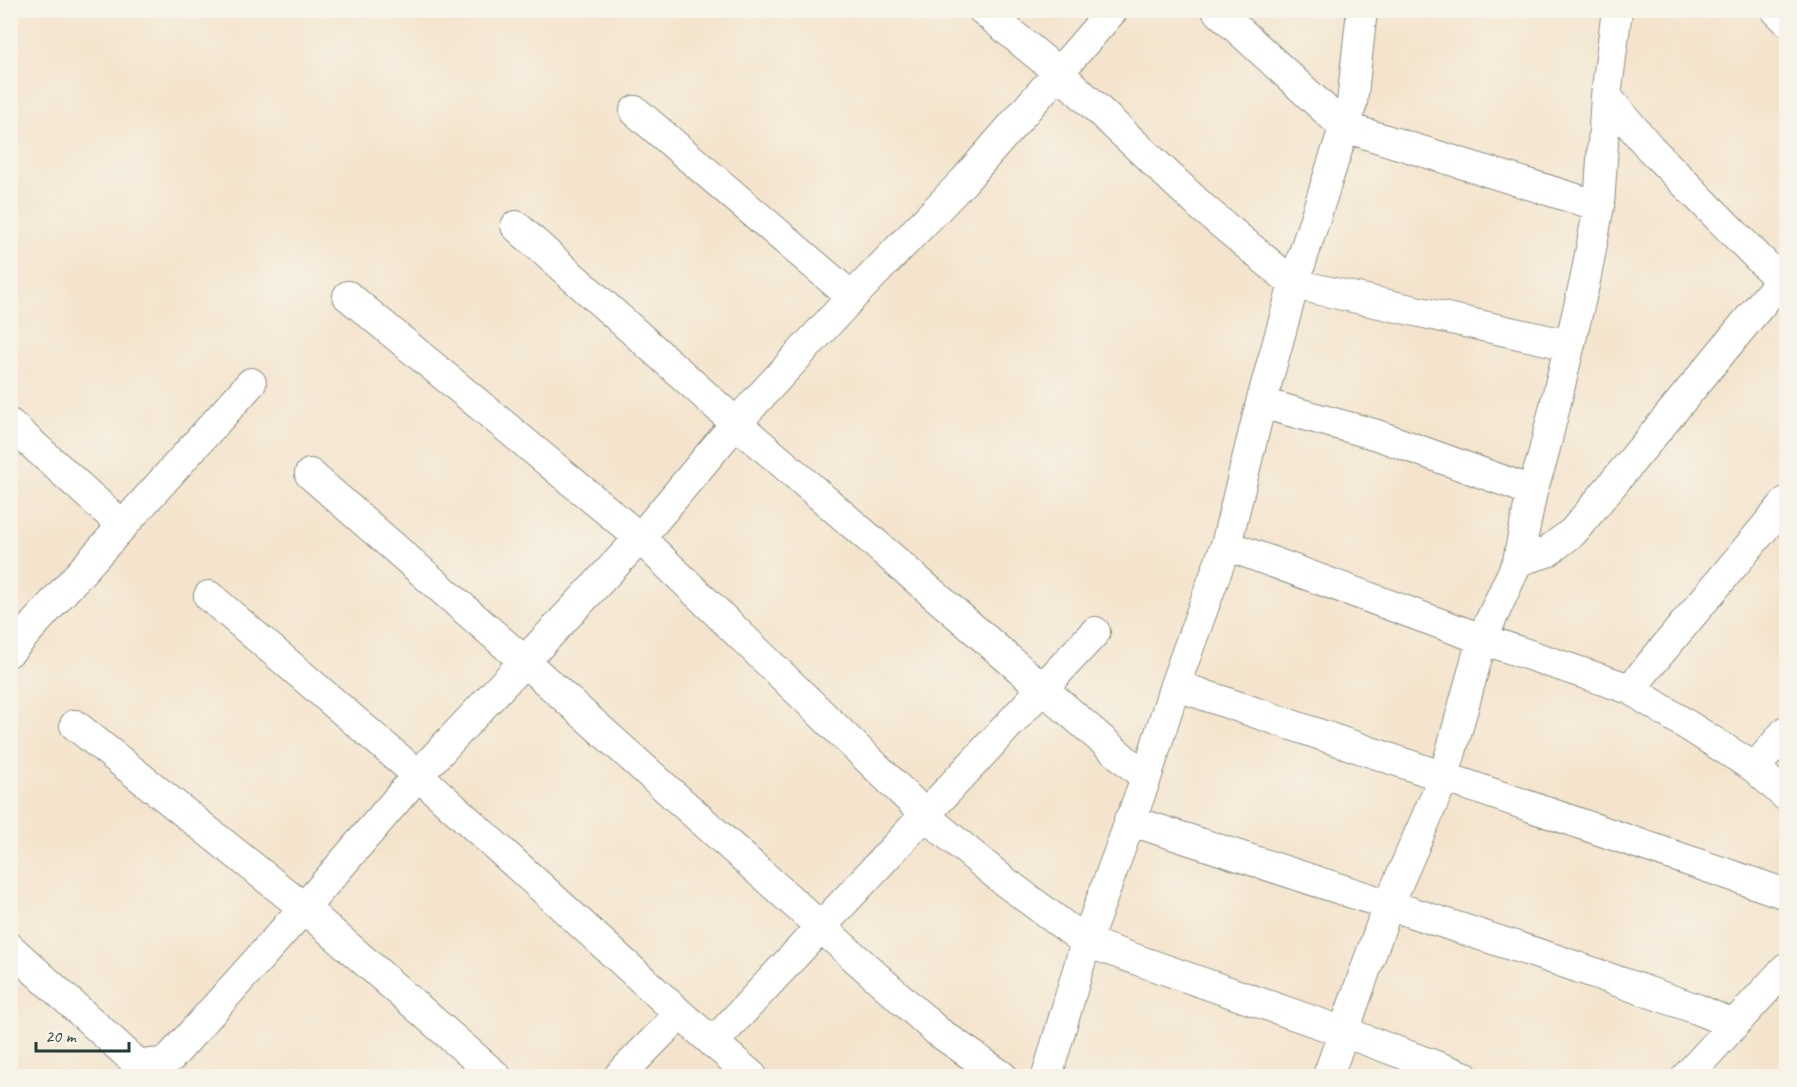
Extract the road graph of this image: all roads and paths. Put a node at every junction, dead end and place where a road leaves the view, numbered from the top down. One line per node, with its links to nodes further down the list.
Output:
1 (983, 10): 6 (street)
2 (1113, 10): 6 (street)
3 (1217, 10): 9 (street)
4 (1362, 10): 9 (street)
5 (1617, 10): 7 (street)
6 (1058, 72): 13 (street); 15 (street)
7 (1606, 96): 10 (street); 12 (street)
8 (635, 111): 15 (street)
9 (1344, 127): 10 (street); 13 (street)
10 (1599, 206): 16 (street)
11 (516, 226): 19 (street)
12 (1785, 280): 27 (street)
13 (1294, 284): 16 (street); 18 (street)
14 (348, 296): 25 (street)
15 (852, 297): 19 (street)
16 (1569, 345): 22 (street)
17 (251, 383): 24 (street)
18 (1261, 403): 22 (street); 26 (street)
19 (736, 423): 25 (street); 34 (street)
20 (10, 424): 24 (street)
21 (310, 474): 32 (street)
22 (1532, 491): 27 (street)
23 (1786, 502): 35 (street)
24 (123, 526): 30 (street)
25 (640, 538): 32 (street); 43 (street)
26 (1226, 545): 31 (street); 33 (street)
27 (1518, 561): 31 (street)
28 (209, 596): 39 (street)
29 (1095, 632): 34 (street)
30 (15, 636)
31 (1482, 639): 35 (street); 40 (street)
32 (525, 662): 39 (street); 48 (street)
33 (1175, 685): 40 (street); 41 (street)
34 (1042, 689): 41 (street); 43 (street)
35 (1630, 689): 38 (street)
36 (75, 725): 47 (street)
37 (1786, 730): 38 (street)
38 (1755, 768): 42 (street)
39 (418, 775): 47 (street); 52 (street)
40 (1444, 777): 45 (street); 46 (street)
41 (1146, 778): 44 (street)
42 (1786, 796)
43 (925, 815): 48 (street); 49 (street)
44 (1129, 820): 46 (street); 49 (street)
45 (1786, 894)
46 (1388, 906): 53 (street); 54 (street)
47 (304, 908): 56 (street); 57 (street)
48 (821, 927): 55 (street); 60 (street)
49 (1086, 942): 54 (street); 61 (street)
50 (10, 948): 56 (street)
51 (1786, 968): 53 (street)
52 (680, 1014): 55 (street); 58 (street)
53 (1734, 1025): 64 (street)
54 (1344, 1032): 62 (street); 63 (street)
55 (713, 1043): 59 (street)
56 (169, 1070)
57 (496, 1077)
58 (619, 1077)
59 (752, 1077)
60 (1002, 1077)
61 (1047, 1077)
62 (1328, 1077)
63 (1463, 1077)
64 (1687, 1077)

